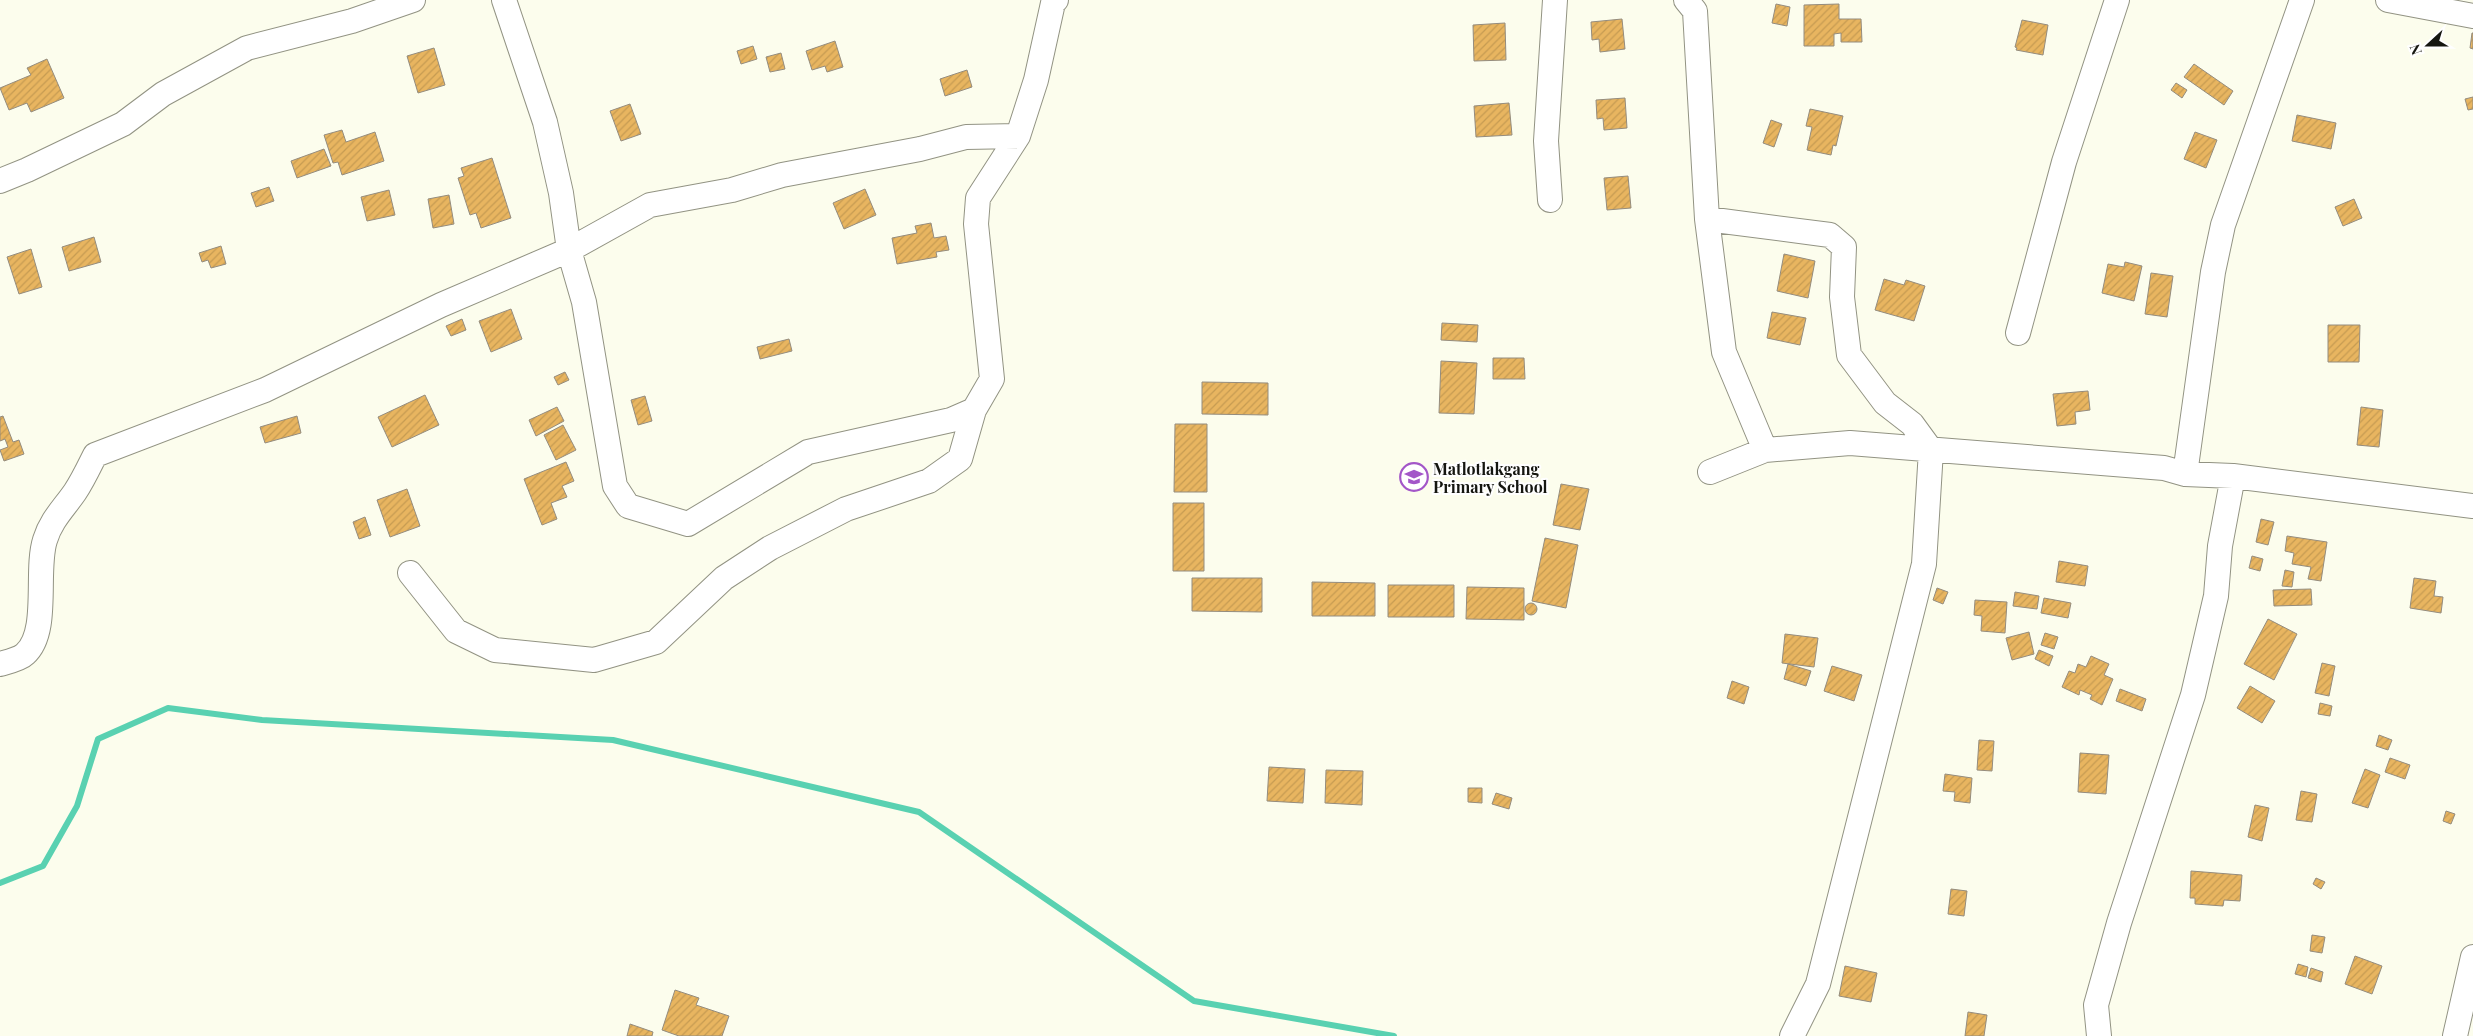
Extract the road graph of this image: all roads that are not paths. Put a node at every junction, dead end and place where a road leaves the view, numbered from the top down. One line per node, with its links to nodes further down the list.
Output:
1 (413, 0): 11 (street)
2 (504, 0): 14 (street)
3 (1056, 0): 10 (street)
4 (1555, 0): 12 (street)
5 (1686, 0): 13 (street)
6 (2116, 0): 15 (street)
7 (2302, 0): 20 (street)
8 (2388, 0): 9 (street)
9 (2473, 16)
10 (1018, 136): 14 (street); 16 (street)
11 (0, 181)
12 (1550, 200)
13 (1707, 219): 17 (street); 18 (street)
14 (569, 250): 16 (street); 24 (street)
15 (2018, 333)
16 (974, 410): 23 (street)
17 (1765, 450): 18 (street); 19 (street)
18 (1931, 450): 20 (street); 26 (street)
19 (1710, 472)
20 (2185, 474): 21 (street)
21 (2232, 476): 22 (street); 27 (street)
22 (2473, 506)
23 (410, 573)
24 (0, 664)
25 (2473, 957): 28 (street)
26 (1792, 1036)
27 (2099, 1036)
28 (2455, 1036)

